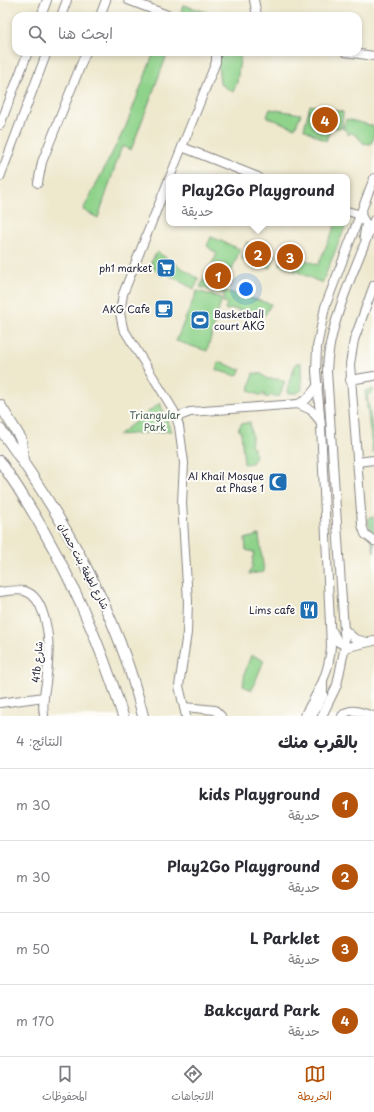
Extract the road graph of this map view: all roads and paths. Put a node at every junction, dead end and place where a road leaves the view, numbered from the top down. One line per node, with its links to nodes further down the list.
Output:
1 (47, 0): 6 (street)
2 (67, 0): 7 (street)
3 (106, 0): 8 (street)
4 (128, 0): 9 (street)
5 (254, 0): 10 (street)
6 (42, 12)
7 (62, 12)
8 (102, 12)
9 (160, 12)
10 (256, 12)
11 (362, 54): 16 (street)
12 (26, 56): 17 (street)
13 (45, 56): 21 (street)
14 (84, 56): 23 (street)
15 (216, 56): 18 (street)
16 (374, 56)
17 (0, 125)
18 (182, 147): 19 (street); 20 (street)
19 (172, 174)
20 (250, 174)
21 (0, 177)
22 (374, 178): 26 (street)
23 (38, 184)
24 (166, 188): 37 (street)
25 (350, 212): 26 (street)
26 (361, 214): 29 (street); 30 (street)
27 (350, 219): 29 (street)
28 (374, 220): 30 (street)
29 (355, 226): 34 (street)
30 (360, 256): 49 (street)
31 (374, 285): 33 (street)
32 (374, 376): 33 (street)
33 (350, 380): 43 (street)
34 (318, 386): 35 (street); 38 (street)
35 (298, 404): 37 (street); 38 (street)
36 (0, 405): 42 (main road)
37 (177, 417): 56 (street)
38 (320, 421): 48 (street)
39 (0, 429): 42 (main road, شارع لطيفة بنت حمدان)
40 (374, 460): 43 (street)
41 (0, 461): 45 (main road, شارع لطيفة بنت حمدان)
42 (23, 461): 55 (main road, شارع لطيفة بنت حمدان)
43 (357, 462): 46 (street)
44 (0, 471): 45 (street)
45 (16, 484): 58 (main road, شارع لطيفة بنت حمدان)
46 (374, 541)
47 (0, 592): 53 (street, 41b شارع)
48 (330, 616): 51 (street); 52 (street)
49 (345, 630): 50 (street); 51 (street)
50 (371, 642): 51 (street)
51 (345, 646): 65 (street)
52 (323, 684): 63 (street); 64 (street)
53 (44, 697): 54 (street); 57 (street, 41b شارع)
54 (0, 703)
55 (140, 704): 59 (main road, شارع لطيفة بنت حمدان); 60 (street)
56 (184, 707): 61 (street); 62 (street)
57 (44, 716)
58 (123, 716)
59 (143, 716)
60 (148, 716)
61 (186, 716)
62 (221, 716)
63 (304, 716)
64 (312, 716)
65 (322, 716)
66 (342, 716): 67 (street)
67 (374, 716)

